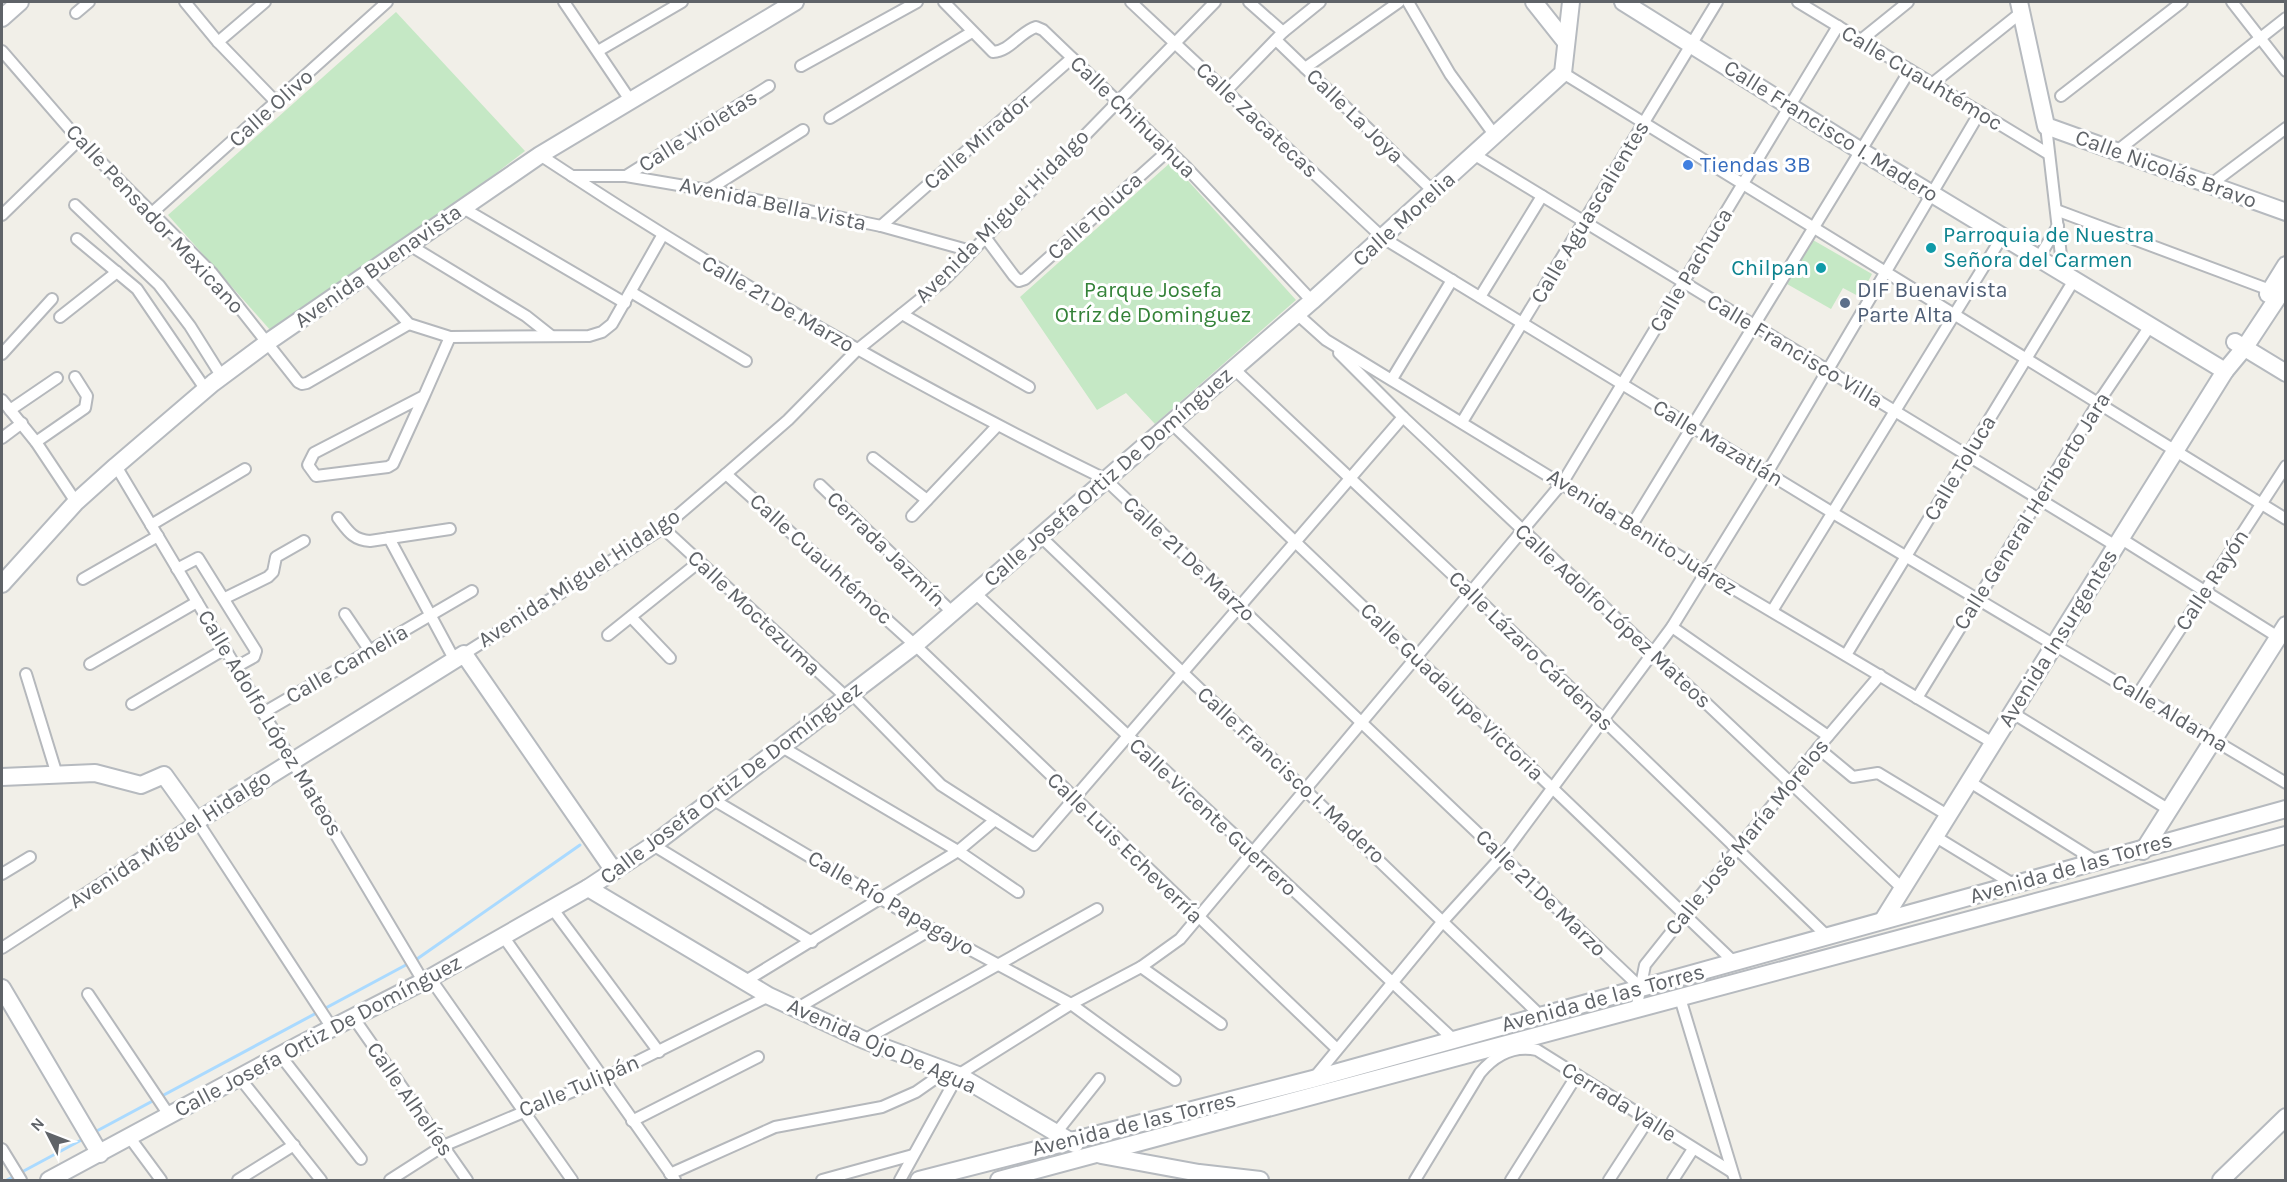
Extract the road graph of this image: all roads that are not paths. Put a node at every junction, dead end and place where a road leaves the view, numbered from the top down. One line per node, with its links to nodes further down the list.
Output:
1 (20, 2): 27 (street)
2 (89, 2): 26 (street)
3 (185, 2): 35 (street)
4 (266, 2): 35 (street)
5 (387, 2): 52 (street, Calle Olivo)
6 (682, 2): 39 (street)
7 (795, 2): 50 (street, Avenida Buenavista)
8 (917, 2): 41 (street)
9 (944, 2): 30 (street, Calle Chihuahua)
10 (1131, 2): 36 (street, Calle Zacatecas)
11 (1215, 2): 36 (street, Avenida Miguel Hidalgo)
12 (1249, 2): 31 (street, Calle La Joya)
13 (1320, 2): 31 (street)
14 (1399, 2): 42 (street)
15 (1408, 2): 60 (street)
16 (1534, 2): 34 (street)
17 (1571, 2): 34 (street)
18 (1623, 2): 37 (street, Calle Francisco I. Madero)
19 (1717, 2): 37 (street, Calle Aguascalientes)
20 (1798, 2): 29 (street, Calle Cuauhtémoc)
21 (1908, 2): 33 (street)
22 (2182, 2): 49 (street)
23 (2232, 2): 32 (street)
24 (568, 3): 39 (street)
25 (2021, 6): 46 (street); 57 (street)
26 (76, 13)
27 (2, 18)
28 (2286, 18): 32 (street)
29 (1838, 27): 33 (street, Calle Cuauhtémoc); 53 (street, Calle Pachuca)
30 (972, 32): 40 (street, Calle Chihuahua); 55 (street)
31 (1280, 36): 42 (street, Calle La Joya); 48 (street)
32 (2260, 38): 44 (street); 64 (street)
33 (1861, 40): 43 (street, Calle Cuauhtémoc)
34 (1565, 41): 45 (street)
35 (218, 42): 52 (street)
36 (1175, 42): 48 (street, Calle Zacatecas); 51 (street, Avenida Miguel Hidalgo)
37 (1692, 43): 53 (street, Calle Francisco I. Madero); 56 (street, Calle Aguascalientes)
38 (2, 51): 61 (street, Calle Pensador Mexicano)
39 (598, 51): 50 (street)
40 (1072, 58): 51 (street, Calle Chihuahua); 84 (street, Calle Mirador)
41 (801, 66)
42 (1305, 68): 73 (street, Calle La Joya)
43 (1910, 70): 46 (street, Calle Cuauhtémoc); 63 (street)
44 (2286, 71)
45 (1563, 73): 56 (street); 60 (street, Calle Morelia)
46 (1933, 84): 54 (street, Calle Cuauhtémoc)
47 (770, 86): 69 (street, Calle Violetas)
48 (1225, 92): 89 (street, Calle Zacatecas)
49 (2061, 96)
50 (630, 100): 66 (street, Avenida Buenavista)
51 (1117, 100): 62 (street, Calle Chihuahua); 87 (street, Avenida Miguel Hidalgo)
52 (277, 103): 79 (street, Calle Olivo)
53 (1790, 107): 63 (street, Calle Francisco I. Madero); 70 (street, Calle Pachuca)
54 (1980, 112): 65 (street, Calle Cuauhtémoc); 74 (street)
55 (830, 117)
56 (1644, 122): 70 (street); 82 (street, Calle Aguascalientes)
57 (2046, 126): 64 (street, Calle Nicolás Bravo); 65 (street)
58 (2286, 128): 71 (street)
59 (803, 130): 72 (street)
60 (1496, 137): 67 (street, Calle Morelia)
61 (79, 140): 79 (street, Calle Pensador Mexicano); 81 (street)
62 (1169, 150): 87 (street, Calle Toluca); 105 (street, Calle Chihuahua)
63 (1861, 151): 74 (street, Calle Francisco I. Madero); 85 (street)
64 (2117, 151): 71 (street, Calle Nicolás Bravo)
65 (2047, 153): 78 (street)
66 (540, 155): 68 (street, Calle 21 De Marzo); 77 (street, Avenida Buenavista)
67 (1474, 156): 73 (street, Calle Morelia); 75 (street, Calle Francisco Villa)
68 (571, 176): 69 (street, Avenida Bella Vista); 86 (street, Calle 21 De Marzo)
69 (626, 176): 72 (street, Avenida Bella Vista)
70 (1742, 185): 85 (street); 100 (street, Calle Pachuca)
71 (2210, 185): 80 (street, Calle Nicolás Bravo)
72 (708, 190): 84 (street, Avenida Bella Vista)
73 (1434, 192): 89 (street, Calle Morelia)
74 (1931, 193): 88 (street, Calle Francisco I. Madero); 96 (street)
75 (1542, 196): 82 (street, Calle Francisco Villa); 103 (street)
76 (75, 205): 129 (street)
77 (463, 208): 91 (street, Avenida Buenavista); 106 (street)
78 (2056, 210): 83 (street); 101 (street)
79 (153, 212): 118 (street, Calle Pensador Mexicano)
80 (2286, 212)
81 (2, 215)
82 (1584, 222): 100 (street, Calle Francisco Villa); 111 (street, Calle Aguascalientes)
83 (2058, 225): 93 (street); 98 (street)
84 (881, 226): 92 (street, Avenida Bella Vista)
85 (1814, 228): 96 (street); 113 (street)
86 (662, 236): 102 (street); 120 (street, Calle 21 De Marzo)
87 (985, 237): 92 (street, Avenida Miguel Hidalgo)
88 (2002, 237): 93 (street, Calle Francisco I. Madero); 109 (street)
89 (1383, 238): 99 (street, Calle Mazatlán); 105 (street, Calle Morelia)
90 (77, 239): 95 (street)
91 (411, 246): 97 (street, Avenida Buenavista); 115 (street)
92 (971, 251): 107 (street, Avenida Miguel Hidalgo)
93 (2038, 259): 98 (street, Calle Francisco I. Madero)
94 (2286, 265): 101 (street, Avenida Insurgentes)
95 (117, 272): 110 (street); 134 (street)
96 (1886, 272): 109 (street); 125 (street)
97 (366, 276): 112 (street); 118 (street, Avenida Buenavista)
98 (2068, 277): 114 (street, Calle Francisco I. Madero); 122 (street, Calle Toluca)
99 (1452, 280): 103 (street, Calle Mazatlán); 131 (street)
100 (1683, 283): 113 (street, Calle Francisco Villa); 132 (street, Calle Pachuca)
101 (2278, 288): 119 (street, Avenida Insurgentes)
102 (631, 292): 106 (street); 123 (street)
103 (1480, 297): 111 (street, Calle Mazatlán)
104 (52, 299): 121 (street)
105 (1312, 301): 108 (street, Calle Josefa Ortiz De Domínguez)
106 (625, 303): 115 (street)
107 (902, 314): 120 (street, Avenida Miguel Hidalgo); 133 (street)
108 (1297, 314): 117 (street, Avenida Benito Juárez); 124 (street, Calle Josefa Ortiz De Domínguez)
109 (1956, 315): 122 (street); 139 (street)
110 (60, 317)
111 (1522, 323): 132 (street, Calle Mazatlán); 142 (street, Calle Aguascalientes)
112 (409, 324): 116 (street); 118 (street, Calle Pensador Mexicano)
113 (1753, 325): 125 (street, Calle Francisco Villa); 145 (street)
114 (2150, 326): 126 (street, Calle Francisco I. Madero); 137 (street, Calle General Heriberto Jara)
115 (550, 335): 116 (street)
116 (450, 337): 135 (street)
117 (1326, 340): 131 (street, Avenida Benito Juárez); 140 (street, Calle Adolfo López Mateos)
118 (267, 342): 129 (street, Avenida Buenavista)
119 (2238, 349): 126 (street, Avenida Insurgentes); 127 (street)
120 (857, 350): 144 (street, Calle 21 De Marzo); 155 (street, Avenida Miguel Hidalgo)
121 (2, 354)
122 (2026, 359): 137 (street); 149 (street, Calle Toluca)
123 (747, 361)
124 (1233, 368): 141 (street, Calle Josefa Ortiz De Domínguez); 157 (street, Calle Lázaro Cárdenas)
125 (1827, 370): 139 (street, Calle Francisco Villa); 154 (street)
126 (2225, 371): 148 (street, Avenida Insurgentes)
127 (2286, 374)
128 (75, 377): 147 (street)
129 (222, 377): 134 (street, Avenida Buenavista)
130 (57, 378): 138 (street)
131 (1392, 379): 142 (street, Avenida Benito Juárez)
132 (1622, 384): 145 (street, Calle Mazatlán); 158 (street, Calle Pachuca)
133 (1029, 387)
134 (206, 390): 151 (street, Avenida Buenavista)
135 (424, 396): 135 (street)
136 (2, 400): 138 (street)
137 (2098, 403): 148 (street); 161 (street, Calle General Heriberto Jara)
138 (10, 410): 143 (street)
139 (1895, 412): 149 (street, Calle Francisco Villa); 164 (street)
140 (1403, 417): 157 (street); 172 (street, Calle Adolfo López Mateos)
141 (1170, 422): 156 (street, Calle Josefa Ortiz De Domínguez); 178 (street, Calle Guadalupe Victoria)
142 (1462, 422): 158 (street, Avenida Benito Juárez)
143 (22, 423): 146 (street); 147 (street)
144 (997, 426): 156 (street, Calle 21 De Marzo); 160 (street)
145 (1692, 426): 154 (street, Calle Mazatlán); 169 (street)
146 (2, 438)
147 (36, 442): 162 (street)
148 (2176, 449): 163 (street); 177 (street, Avenida Insurgentes)
149 (1968, 456): 161 (street, Calle Francisco Villa); 179 (street, Calle Toluca)
150 (873, 458): 160 (street)
151 (116, 466): 162 (street, Avenida Buenavista); 168 (street, Calle Adolfo López Mateos)
152 (2286, 466): 163 (street, Calle Rayón)
153 (245, 470): 168 (street)
154 (1767, 473): 164 (street, Calle Mazatlán); 182 (street)
155 (726, 474): 170 (street, Avenida Miguel Hidalgo); 202 (street, Calle Cuauhtémoc)
156 (1105, 479): 173 (street, Calle Josefa Ortiz De Domínguez); 192 (street, Calle 21 De Marzo)
157 (1350, 479): 178 (street); 187 (street, Calle Lázaro Cárdenas)
158 (1563, 482): 169 (street, Avenida Benito Juárez); 172 (street, Calle Pachuca)
159 (820, 485): 194 (street, Cerrada Jazmín)
160 (927, 500): 165 (street)
161 (2040, 500): 177 (street, Calle Francisco Villa); 190 (street, Calle General Heriberto Jara)
162 (76, 502): 184 (street, Avenida Buenavista)
163 (2262, 504): 167 (street); 186 (street, Calle Rayón)
164 (1833, 513): 179 (street, Calle Mazatlán); 193 (street)
165 (912, 516)
166 (338, 518): 175 (street)
167 (2286, 519)
168 (151, 525): 174 (street, Calle Adolfo López Mateos)
169 (1632, 525): 182 (street, Avenida Benito Juárez)
170 (663, 528): 180 (street, Calle Moctezuma); 207 (street, Avenida Miguel Hidalgo)
171 (450, 529): 175 (street)
172 (1523, 530): 187 (street, Calle Pachuca); 205 (street, Calle Adolfo López Mateos)
173 (1040, 536): 188 (street, Calle Josefa Ortiz De Domínguez); 212 (street, Calle Francisco I. Madero)
174 (158, 537): 181 (street, Calle Adolfo López Mateos); 183 (street)
175 (389, 538): 196 (street)
176 (304, 542): 189 (street)
177 (2118, 542): 186 (street, Calle Francisco Villa); 201 (street, Avenida Insurgentes)
178 (1296, 543): 192 (street); 209 (street, Calle Guadalupe Victoria)
179 (1906, 556): 190 (street, Calle Mazatlán); 206 (street, Calle Toluca)
180 (699, 562): 197 (street); 216 (street, Calle Moctezuma)
181 (177, 569): 189 (street); 191 (street, Calle Adolfo López Mateos)
182 (1707, 573): 193 (street, Avenida Benito Juárez); 198 (street)
183 (83, 579)
184 (2, 584)
185 (472, 591): 196 (street, Calle Camelia)
186 (2205, 591): 199 (street, Calle Francisco Villa); 215 (street, Calle Rayón)
187 (1471, 592): 209 (street, Calle Pachuca); 221 (street, Calle Lázaro Cárdenas)
188 (975, 593): 194 (street, Calle Josefa Ortiz De Domínguez); 224 (street, Calle Vicente Guerrero)
189 (225, 598): 211 (street)
190 (1978, 599): 201 (street, Calle Mazatlán); 217 (street, Calle General Heriberto Jara)
191 (197, 602): 203 (street, Calle Adolfo López Mateos); 210 (street)
192 (1240, 608): 212 (street); 222 (street, Calle 21 De Marzo)
193 (1772, 611): 206 (street, Avenida Benito Juárez)
194 (952, 613): 202 (street, Calle Josefa Ortiz De Domínguez)
195 (345, 614): 204 (street)
196 (430, 615): 204 (street, Calle Camelia); 207 (street, Calle Camelia)
197 (631, 617): 200 (street); 208 (street)
198 (1672, 627): 205 (street); 223 (street, Calle Adolfo López Mateos)
199 (2282, 631): 225 (street)
200 (608, 635)
201 (2054, 643): 215 (street, Calle Aldama); 219 (street, Avenida Insurgentes)
202 (915, 645): 216 (street, Calle Josefa Ortiz De Domínguez); 238 (street, Calle Luis Echeverría)
203 (225, 649): 211 (street, Calle Adolfo López Mateos); 218 (street)
204 (370, 651): 220 (street, Calle Camelia)
205 (1653, 654): 221 (street); 233 (street, Calle Adolfo López Mateos)
206 (1846, 655): 214 (street, Avenida Benito Juárez)
207 (459, 657): 229 (street, Avenida Miguel Hidalgo); 254 (street)
208 (670, 658)
209 (1417, 658): 222 (street, Calle Pachuca); 235 (street, Calle Guadalupe Victoria)
210 (90, 664)
211 (236, 667): 220 (street, Calle Adolfo López Mateos)
212 (1184, 673): 224 (street); 236 (street, Calle Francisco I. Madero)
213 (26, 674): 230 (street)
214 (1880, 675): 217 (street, Avenida Benito Juárez); 223 (street, Calle José María Morelos)
215 (2138, 694): 225 (street, Calle Aldama)
216 (849, 695): 227 (street, Calle Josefa Ortiz De Domínguez); 242 (street, Calle Moctezuma)
217 (1917, 698): 226 (street, Avenida Benito Juárez)
218 (132, 704)
219 (2011, 712): 226 (street, Avenida Insurgentes); 240 (street)
220 (263, 713): 229 (street, Calle Adolfo López Mateos)
221 (1605, 721): 235 (street); 247 (street, Calle Lázaro Cárdenas)
222 (1362, 723): 236 (street, Calle Pachuca); 251 (street, Calle 21 De Marzo)
223 (1828, 736): 228 (street, Calle José María Morelos)
224 (1127, 738): 238 (street); 250 (street, Calle Vicente Guerrero)
225 (2214, 740): 234 (street, Calle Aldama); 240 (street)
226 (1993, 742): 232 (street, Avenida Insurgentes)
227 (782, 747): 237 (street, Calle Josefa Ortiz De Domínguez); 249 (street)
228 (1818, 748): 233 (street, Calle José María Morelos); 241 (street)
229 (292, 760): 243 (street, Avenida Miguel Hidalgo); 276 (street, Calle Adolfo López Mateos)
230 (57, 775): 231 (street); 243 (street)
231 (2, 777)
232 (1970, 782): 241 (street, Avenida Insurgentes); 253 (street)
233 (1790, 783): 247 (street, Calle José María Morelos); 259 (street, Calle Adolfo López Mateos)
234 (2286, 783)
235 (1554, 788): 251 (street); 264 (street, Calle Guadalupe Victoria)
236 (1307, 790): 250 (street, Calle Pachuca); 266 (street, Calle Francisco I. Madero)
237 (712, 800): 246 (street, Calle Josefa Ortiz De Domínguez); 261 (street, Calle Río Papagayo)
238 (1074, 800): 242 (street, Calle Moctezuma); 265 (street, Calle Luis Echeverría)
239 (2286, 809): 248 (street, Avenida de las Torres)
240 (2171, 811): 248 (street)
241 (1949, 816): 245 (street, Avenida Insurgentes)
242 (995, 820): 249 (street)
243 (197, 821): 272 (street, Avenida Miguel Hidalgo); 289 (street)
244 (2286, 835): 256 (street, Avenida de las Torres)
245 (1936, 837): 257 (street); 259 (street, Avenida Insurgentes)
246 (653, 845): 254 (street, Calle Josefa Ortiz De Domínguez); 271 (street)
247 (1737, 848): 264 (street, Calle José María Morelos); 270 (street, Calle Lázaro Cárdenas)
248 (2144, 848): 253 (street, Avenida de las Torres); 256 (street)
249 (958, 851): 260 (street); 261 (street)
250 (1253, 854): 265 (street, Calle Pachuca); 278 (street, Calle Vicente Guerrero)
251 (1503, 856): 266 (street); 280 (street, Calle 21 De Marzo)
252 (30, 857): 255 (street)
253 (2096, 861): 257 (street, Avenida de las Torres)
254 (614, 871): 258 (street, Calle Josefa Ortiz De Domínguez)
255 (2, 874)
256 (2137, 875): 283 (street, Avenida de las Torres)
257 (2013, 884): 267 (street, Avenida de las Torres)
258 (588, 888): 262 (street, Calle Josefa Ortiz De Domínguez); 277 (street, Avenida Ojo De Agua)
259 (1903, 890): 267 (street, Avenida Insurgentes)
260 (1018, 892)
261 (884, 899): 268 (street, Calle Río Papagayo); 271 (street)
262 (552, 908): 269 (street, Calle Josefa Ortiz De Domínguez); 294 (street)
263 (1097, 909): 274 (street)
264 (1686, 914): 273 (street, Calle Guadalupe Victoria); 280 (street, Calle José María Morelos)
265 (1200, 919): 275 (street, Calle Pachuca); 293 (street, Calle Luis Echeverría)
266 (1444, 920): 278 (street); 287 (street, Calle Francisco I. Madero)
267 (1883, 920): 270 (street, Avenida de las Torres)
268 (932, 929): 274 (street, Calle Río Papagayo); 285 (street)
269 (503, 936): 276 (street, Calle Josefa Ortiz De Domínguez); 300 (street)
270 (1827, 936): 273 (street, Avenida de las Torres)
271 (812, 942): 277 (street)
272 (2, 948)
273 (1734, 962): 280 (street, Avenida de las Torres)
274 (1000, 965): 284 (street, Calle Río Papagayo); 292 (street)
275 (1141, 967): 284 (street, Calle Pachuca); 290 (street)
276 (423, 976): 288 (street, Calle Josefa Ortiz De Domínguez); 306 (street, Calle Adolfo López Mateos)
277 (744, 982): 282 (street, Avenida Ojo De Agua)
278 (1392, 982): 291 (street, Calle Vicente Guerrero); 293 (street)
279 (2, 988): 312 (street)
280 (1641, 988): 286 (street, Calle José María Morelos); 287 (street, Avenida de las Torres)
281 (88, 994): 305 (street)
282 (769, 996): 285 (street, Avenida Ojo De Agua); 294 (street, Calle Tulipán)
283 (1680, 998): 286 (street, Avenida de las Torres); 320 (street)
284 (1071, 1004): 297 (street, Calle Pachuca); 303 (street, Calle Río Papagayo)
285 (796, 1009): 292 (street, Avenida Ojo De Agua)
286 (1636, 1010): 304 (street, Avenida de las Torres)
287 (1541, 1016): 291 (street, Avenida de las Torres)
288 (353, 1017): 289 (street, Calle Josefa Ortiz De Domínguez); 314 (street, Calle Alhelíes)
289 (329, 1023): 295 (street, Calle Josefa Ortiz De Domínguez)
290 (1221, 1024)
291 (1453, 1039): 302 (street, Avenida de las Torres)
292 (864, 1040): 297 (street, Avenida Ojo De Agua)
293 (1337, 1049): 302 (street)
294 (658, 1052): 300 (street, Calle Tulipán)
295 (280, 1055): 299 (street, Calle Josefa Ortiz De Domínguez); 319 (street)
296 (758, 1057): 309 (street)
297 (952, 1073): 310 (street, Avenida Ojo De Agua); 318 (street); 321 (street, Calle Pachuca)
298 (1577, 1075): 308 (street, Cerrada Valle); 337 (street, Cerrada Valle); 338 (street)
299 (239, 1077): 305 (street, Calle Josefa Ortiz De Domínguez); 313 (street)
300 (602, 1079): 306 (street, Calle Tulipán); 309 (street)
301 (1099, 1079): 310 (street)
302 (1314, 1079): 304 (street); 310 (street, Avenida de las Torres)
303 (1175, 1080)
304 (1298, 1101): 317 (street, Avenida de las Torres)
305 (166, 1110): 311 (street, Calle Josefa Ortiz De Domínguez)
306 (523, 1110): 314 (street, Calle Tulipán); 331 (street, Calle Adolfo López Mateos)
307 (2286, 1117): 341 (street)
308 (1648, 1120): 316 (street, Cerrada Valle); 339 (street)
309 (632, 1121): 321 (street)
310 (1062, 1137): 317 (street, Avenida Ojo De Agua); 334 (street, Avenida de las Torres)
311 (130, 1138): 312 (street, Calle Josefa Ortiz De Domínguez); 326 (street)
312 (92, 1142): 325 (street, Calle Josefa Ortiz De Domínguez)
313 (294, 1145): 327 (street); 328 (street)
314 (443, 1146): 329 (street, Calle Tulipán); 330 (street, Calle Alhelíes)
315 (2, 1149): 324 (street)
316 (1693, 1149): 320 (street, Cerrada Valle); 340 (street)
317 (1097, 1154): 322 (street, Avenida Ojo De Agua); 323 (street, Avenida de las Torres)
318 (913, 1155): 332 (street); 333 (street)
319 (361, 1159)
320 (1734, 1176)
321 (673, 1177)
322 (1199, 1177): 336 (street, Avenida Ojo De Agua)
323 (1024, 1178): 335 (street, Avenida de las Torres)
324 (21, 1180)
325 (49, 1180)
326 (161, 1180)
327 (238, 1180)
328 (321, 1180)
329 (390, 1180)
330 (468, 1180)
331 (572, 1180)
332 (822, 1180)
333 (900, 1180)
334 (919, 1180)
335 (999, 1180)
336 (1260, 1180)
337 (1415, 1180)
338 (1511, 1180)
339 (1609, 1180)
340 (1673, 1180)
341 (2220, 1180)

